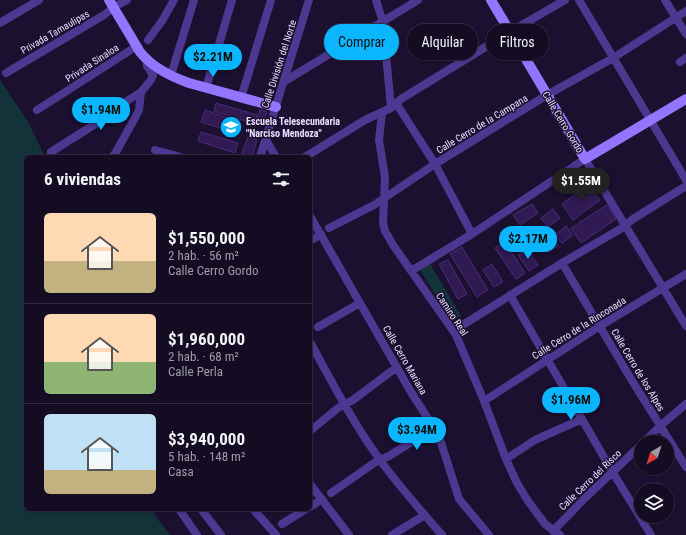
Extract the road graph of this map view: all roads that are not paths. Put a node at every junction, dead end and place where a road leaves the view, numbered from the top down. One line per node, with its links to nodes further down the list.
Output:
1 (39, 0): 18 (street)
2 (127, 0): 14 (street, Privada Tamaulipas)
3 (174, 0): 22 (street)
4 (194, 0): 29 (street)
5 (232, 0): 31 (street)
6 (271, 0): 34 (street)
7 (309, 0): 30 (street, Calle División del Norte)
8 (376, 0): 17 (street)
9 (418, 0): 17 (street)
10 (492, 0): 19 (street, Calle Cerro Gordo)
11 (565, 0): 20 (street)
12 (579, 0): 26 (street)
13 (665, 0): 16 (street)
14 (112, 4): 23 (street); 28 (street, Privada Tamaulipas)
15 (686, 11): 16 (street, Calle Cerro de la Campana)
16 (676, 18): 21 (street); 26 (street, Calle Cerro de la Campana)
17 (383, 22): 30 (street); 36 (street)
18 (0, 23)
19 (506, 24)
20 (524, 24)
21 (686, 34)
22 (148, 40)
23 (137, 46): 25 (street); 38 (street, Privada Sinaloa)
24 (486, 47): 36 (street)
25 (146, 58): 29 (street); 32 (street)
26 (613, 58): 33 (street, Calle Cerro de la Campana); 40 (street)
27 (526, 60): 33 (street, Calle Cerro Gordo)
28 (6, 73)
29 (171, 75): 31 (street)
30 (285, 81): 37 (street, Calle División del Norte)
31 (206, 88): 34 (street)
32 (141, 92): 43 (street); 44 (street)
33 (547, 95): 49 (street, Calle Cerro Gordo); 50 (street, Calle Cerro de la Campana)
34 (241, 98): 37 (street)
35 (686, 99): 40 (street)
36 (394, 106): 39 (street); 50 (street)
37 (276, 107): 41 (street, Calle División del Norte)
38 (37, 110)
39 (382, 113): 48 (street); 53 (street, Camino Real)
40 (651, 121): 49 (street); 51 (street)
41 (266, 140): 46 (street, Calle División del Norte); 47 (street)
42 (155, 150): 45 (street)
43 (51, 152)
44 (115, 155)
45 (174, 155)
46 (261, 155)
47 (275, 155)
48 (308, 155)
49 (585, 159): 55 (street, Calle Cerro Gordo); 58 (street)
50 (435, 164): 53 (street, Calle Cerro de la Campana); 58 (street)
51 (686, 180)
52 (686, 186): 55 (street)
53 (384, 198): 56 (street, Calle Cerro de la Campana); 61 (street, Camino Real)
54 (312, 219): 57 (street, Calle Cerro Mariana)
55 (625, 225): 60 (street); 63 (street, Calle Cerro Gordo)
56 (329, 228)
57 (321, 234): 59 (street); 65 (street, Calle Cerro Mariana)
58 (472, 234): 61 (street)
59 (312, 240)
60 (562, 263): 64 (street); 66 (street, Calle Cerro de los Alpes)
61 (411, 271): 69 (street, Camino Real)
62 (686, 274): 63 (street, Calle Cerro de la Rinconada)
63 (663, 288): 66 (street, Calle Cerro de la Rinconada); 67 (street, Calle Cerro Gordo)
64 (510, 295): 69 (street); 71 (street)
65 (360, 303): 68 (street); 72 (street, Calle Cerro Mariana)
66 (600, 326): 71 (street, Calle Cerro de la Rinconada); 77 (street, Calle Cerro de los Alpes)
67 (686, 326)
68 (318, 327)
69 (453, 331): 73 (street, Camino Real)
70 (312, 346): 74 (street)
71 (547, 360): 73 (street, Calle Cerro de la Rinconada); 76 (street)
72 (397, 367): 74 (street); 78 (street, Calle Cerro Mariana)
73 (484, 401): 82 (street, Camino Real)
74 (345, 404): 79 (street); 83 (street)
75 (686, 404): 77 (street)
76 (582, 419): 82 (street); 85 (street)
77 (660, 426): 80 (street); 84 (street, Calle Cerro de los Alpes)
78 (434, 428): 83 (street); 103 (street, Calle Cerro Mariana)
79 (312, 429)
80 (652, 435)
81 (634, 451): 85 (street, Calle Cerro del Risco)
82 (506, 459): 97 (street, Camino Real)
83 (380, 460): 87 (street); 94 (street)
84 (686, 467)
85 (612, 471): 97 (street, Calle Cerro del Risco); 104 (street)
86 (312, 486): 88 (street)
87 (331, 493)
88 (322, 499): 89 (street); 101 (street)
89 (312, 506)
90 (182, 511): 98 (street)
91 (203, 511): 99 (street)
92 (255, 511): 100 (street)
93 (303, 511): 95 (street)
94 (425, 515): 96 (street); 102 (street)
95 (282, 524)
96 (394, 533)
97 (557, 533)
98 (197, 535)
99 (221, 535)
100 (276, 535)
101 (349, 535)
102 (442, 535)
103 (489, 535)
104 (651, 535)

